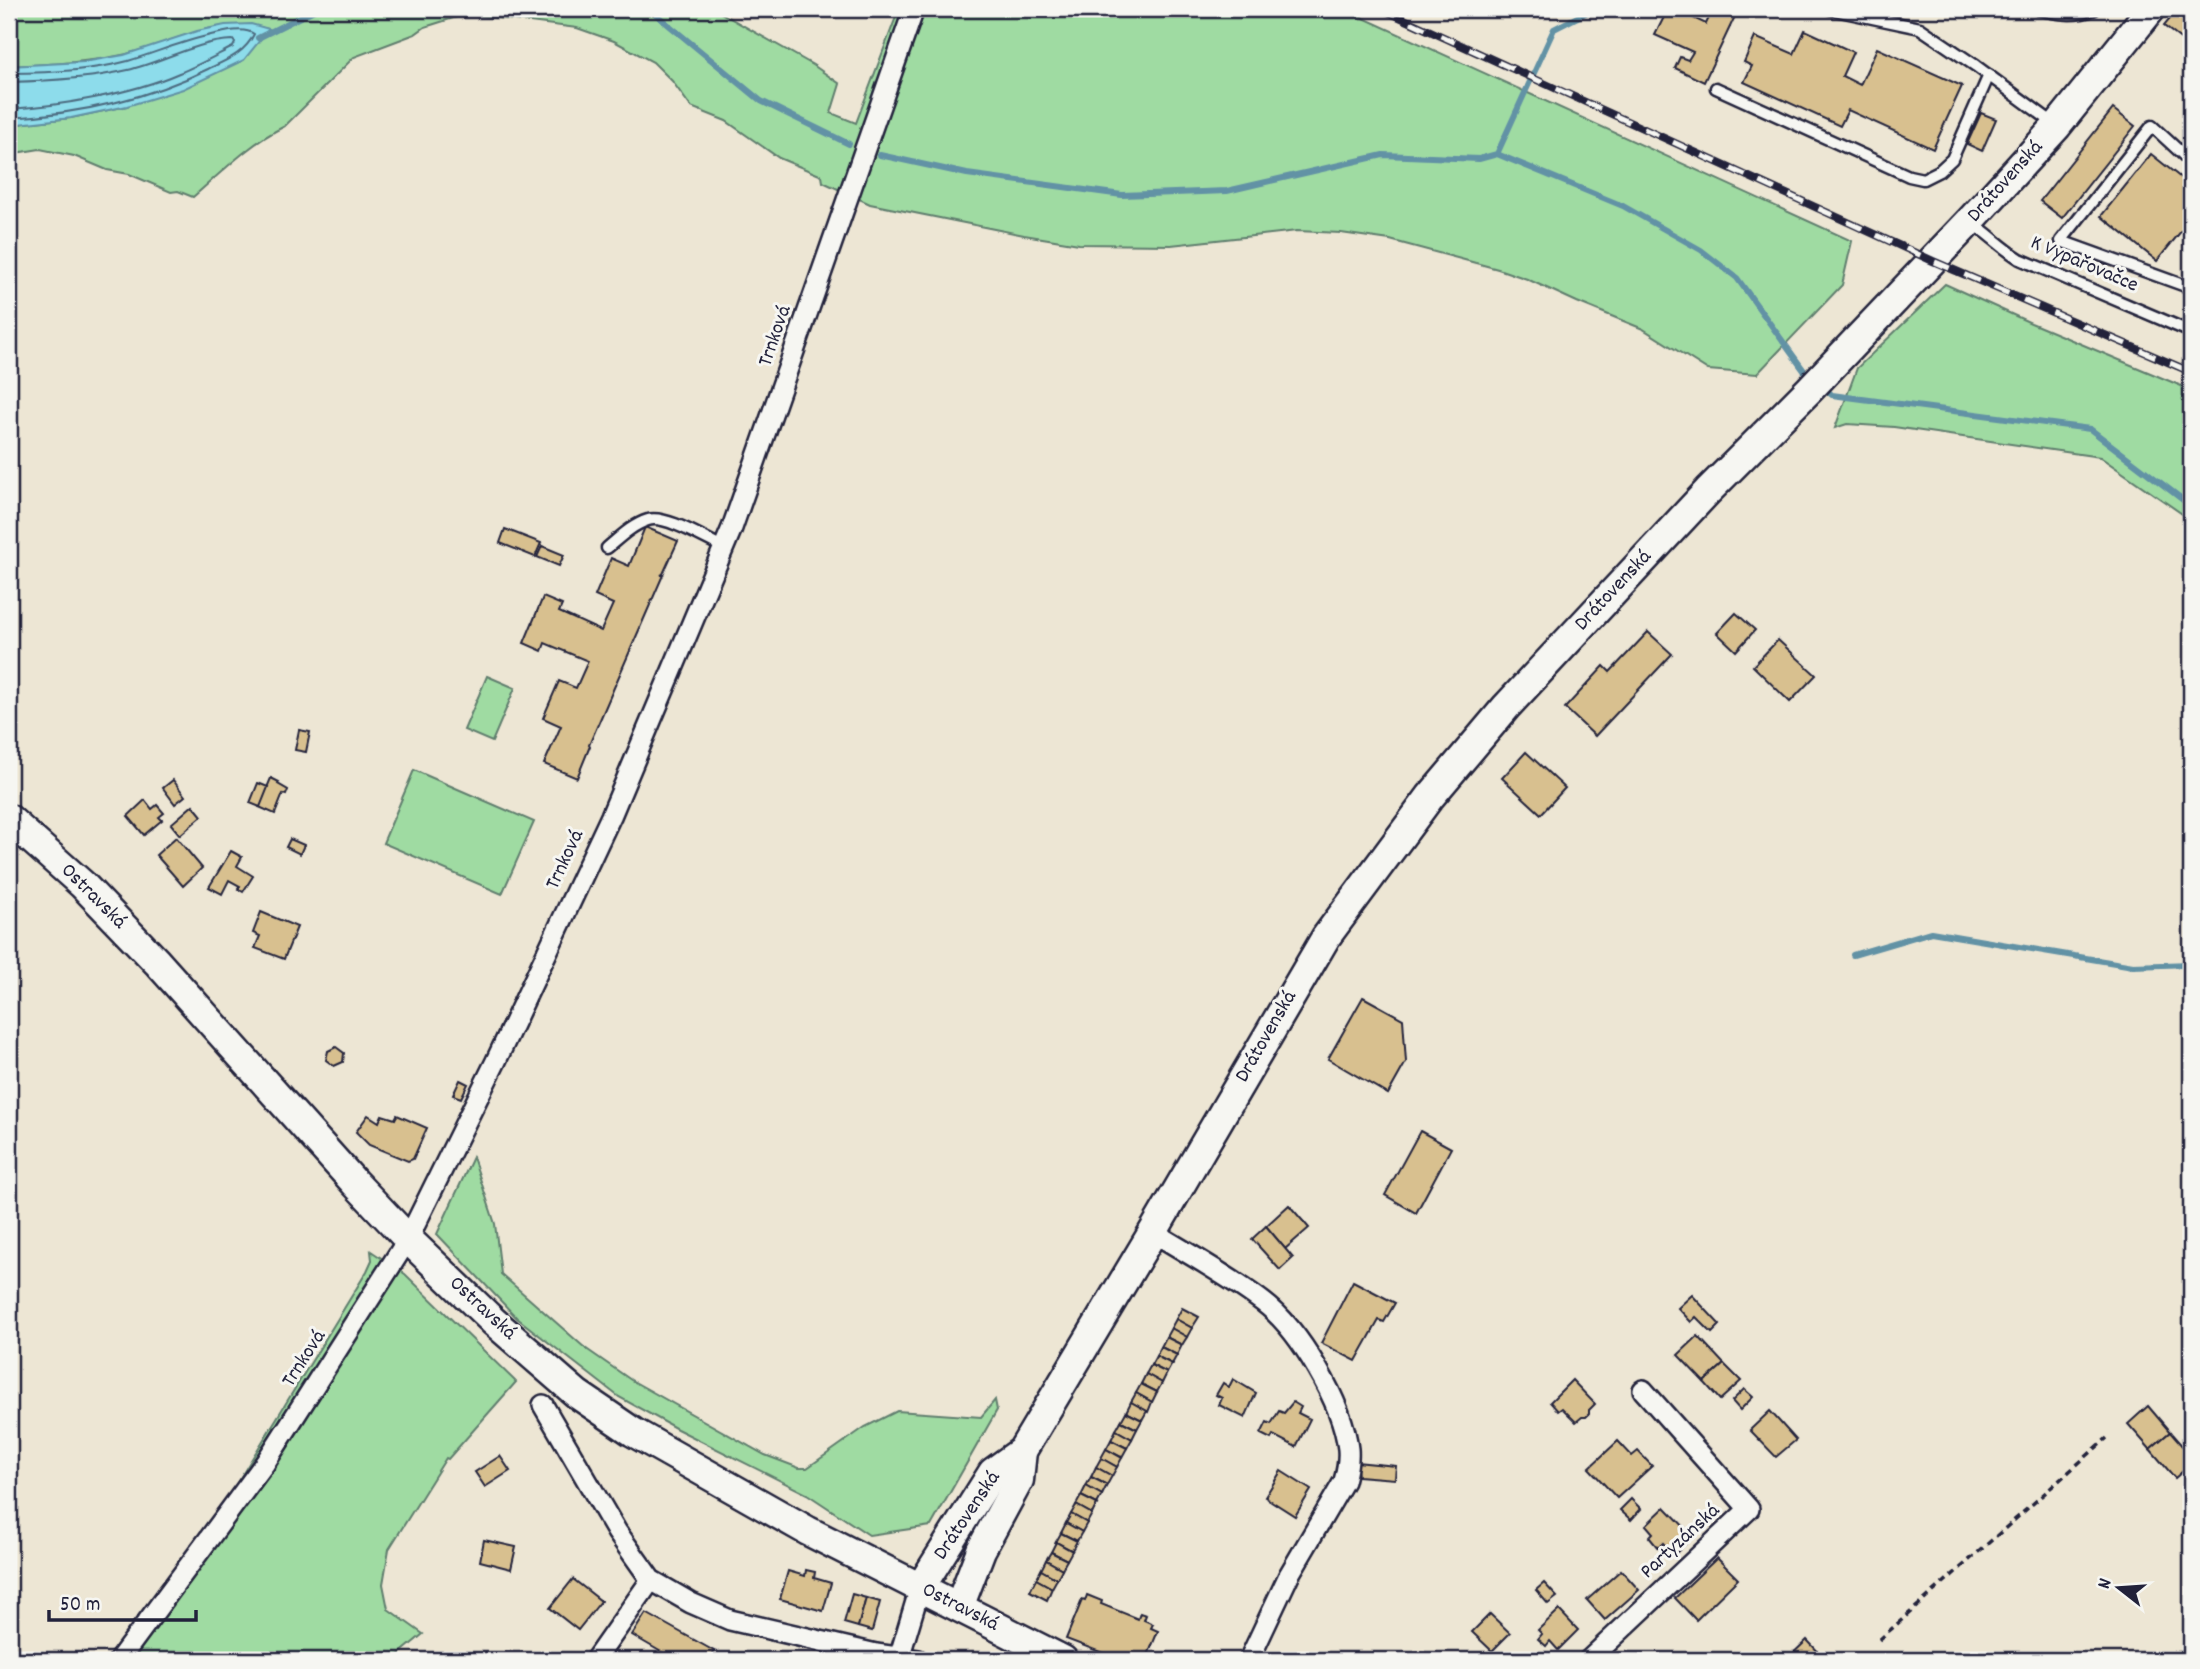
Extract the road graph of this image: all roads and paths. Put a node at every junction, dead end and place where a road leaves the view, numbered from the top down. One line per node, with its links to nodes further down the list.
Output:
1 (914, 9): 14 (street, Trnková)
2 (1830, 9): 6 (lane)
3 (2037, 9): 4 (lane)
4 (2095, 9)
5 (2151, 9): 8 (street, Drátovenská)
6 (1989, 75): 7 (lane); 8 (lane)
7 (1716, 89)
8 (2057, 126): 10 (street, Drátovenská)
9 (2191, 162): 11 (lane)
10 (1970, 221): 12 (lane, K Vypařovačce); 16 (street, Drátovenská)
11 (2191, 288)
12 (2191, 332)
13 (607, 548): 14 (lane)
14 (724, 548): 17 (street, Trnková)
15 (9, 819): 17 (street, Ostravská)
16 (1153, 1232): 21 (street, Drátovenská); 30 (street)
17 (408, 1239): 23 (street, Ostravská); 27 (street, Trnková)
18 (1643, 1390): 31 (street, Partyzánská)
19 (543, 1405): 22 (street)
20 (2107, 1438): 25 (path)
21 (1022, 1451): 23 (street, Drátovenská); 24 (street, Drátovenská)
22 (651, 1580): 26 (street); 28 (street)
23 (920, 1588): 24 (street, Ostravská); 26 (street)
24 (958, 1607): 29 (street, Ostravská)
25 (1879, 1640)
26 (908, 1659)
27 (119, 1660)
28 (595, 1660)
29 (1063, 1660)
30 (1249, 1660)
31 (1589, 1660)

